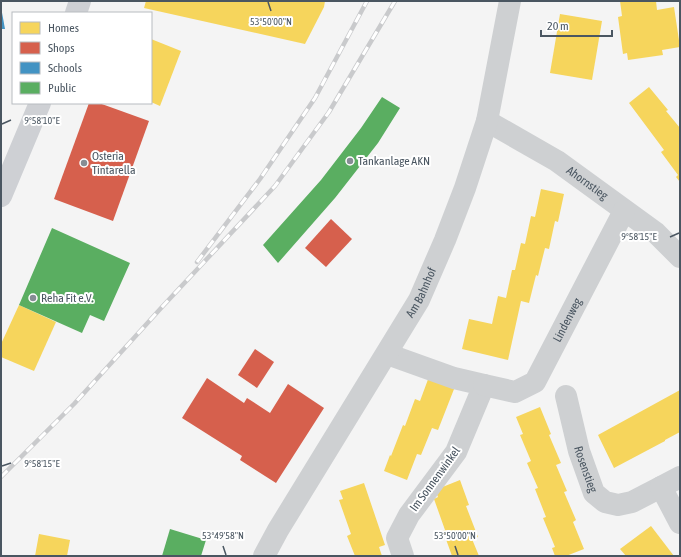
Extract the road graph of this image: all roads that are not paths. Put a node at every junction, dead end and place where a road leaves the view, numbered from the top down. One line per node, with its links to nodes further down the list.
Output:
1 (80, 1): 3 (main road)
2 (510, 1): 5 (street, Am Bahnhof)
3 (76, 12)
4 (40, 104): 6 (main road)
5 (487, 121): 7 (street, Ahornstieg); 9 (street, Am Bahnhof)
6 (1, 196)
7 (624, 210): 8 (street, Ahornstieg); 10 (street, Lindenweg)
8 (680, 257)
9 (387, 354): 10 (street); 14 (street, Am Bahnhof)
10 (484, 385): 15 (street, Im Sonnenwinkel)
11 (566, 396): 12 (street, Rosenstieg)
12 (671, 482): 13 (street)
13 (680, 523)
14 (264, 556)
15 (403, 556)

